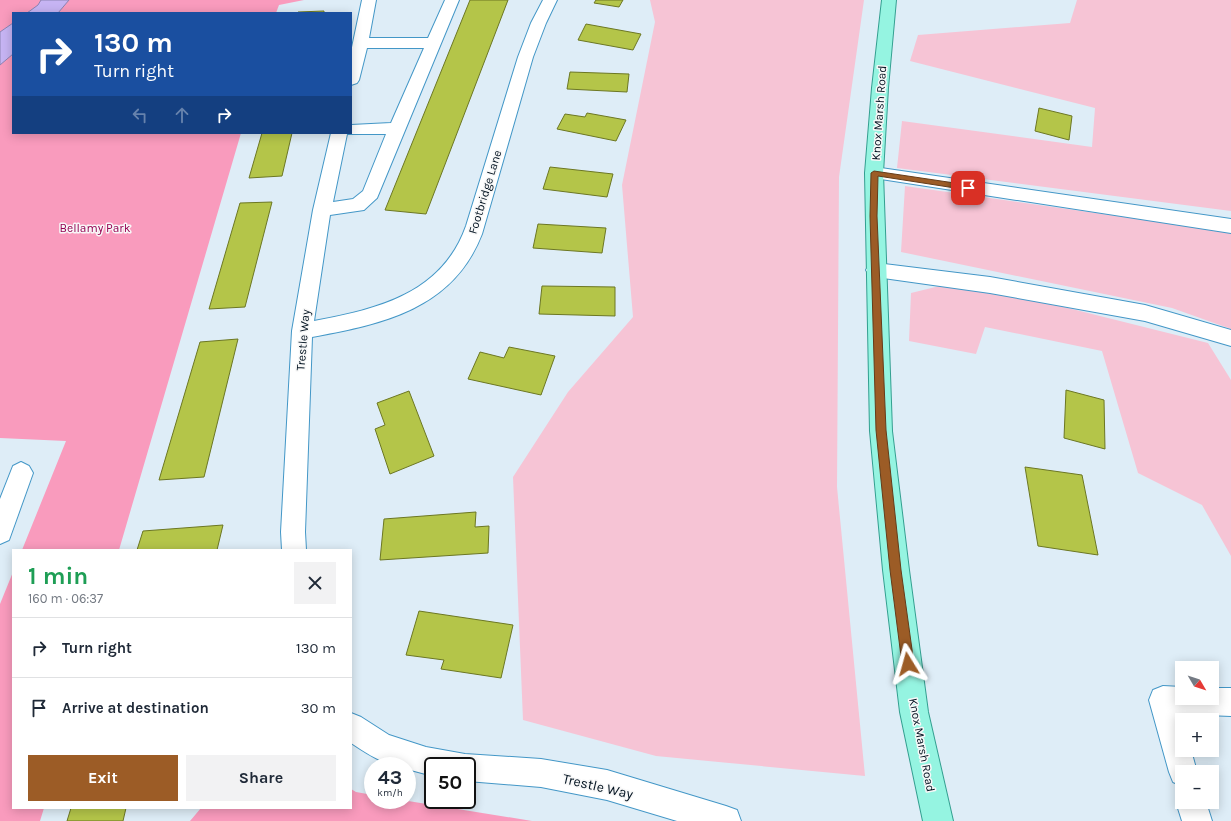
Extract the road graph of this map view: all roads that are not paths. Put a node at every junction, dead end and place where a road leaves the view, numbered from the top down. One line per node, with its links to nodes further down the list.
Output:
1 (369, 0): 5 (street)
2 (452, 0): 6 (street)
3 (550, 0): 15 (street, Footbridge Lane)
4 (889, 0): 11 (main road, Knox Marsh Road)
5 (361, 43): 6 (street); 7 (street)
6 (434, 43): 8 (street)
7 (352, 76)
8 (397, 128): 9 (street); 12 (street)
9 (352, 130)
10 (339, 134): 12 (street, Trestle Way)
11 (874, 173): 13 (street); 14 (main road, Knox Marsh Road)
12 (322, 210): 15 (street, Trestle Way)
13 (1231, 226)
14 (876, 270): 16 (street); 27 (main road, Knox Marsh Road)
15 (302, 331): 19 (street, Trestle Way)
16 (1231, 338)
17 (21, 473): 18 (street)
18 (0, 532)
19 (294, 549)
20 (1231, 702): 23 (street)
21 (352, 728): 22 (street)
22 (424, 759)
23 (1181, 765)
24 (476, 768): 26 (street, Trestle Way)
25 (1193, 809): 28 (street)
26 (726, 821)
27 (938, 821)
28 (1197, 821)

